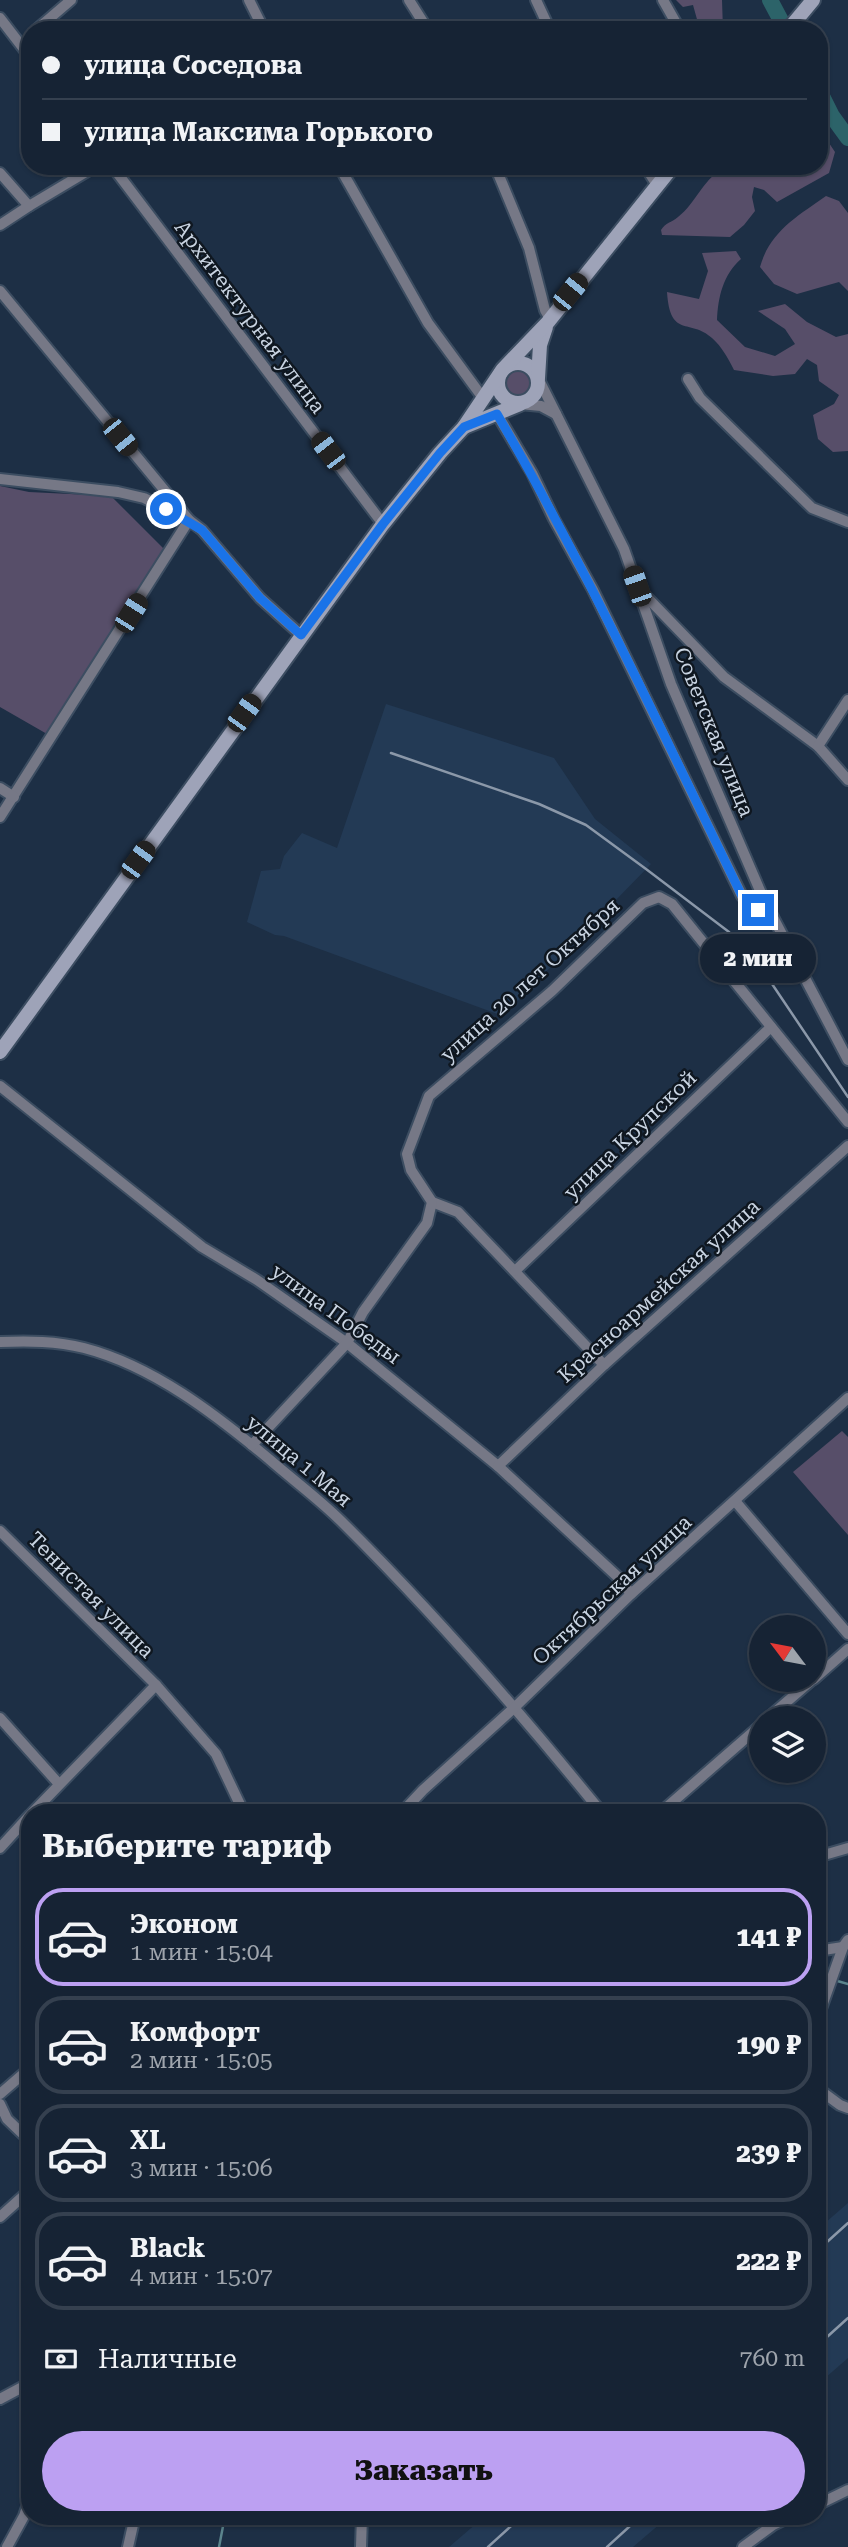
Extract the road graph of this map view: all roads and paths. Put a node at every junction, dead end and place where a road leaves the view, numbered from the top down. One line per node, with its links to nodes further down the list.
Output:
1 (71, 0): 8 (street)
2 (249, 0): 9 (street)
3 (409, 0): 10 (street)
4 (536, 0): 11 (street)
5 (663, 0): 12 (street)
6 (813, 0): 13 (main road)
7 (0, 19): 14 (street)
8 (46, 21)
9 (260, 21)
10 (422, 21)
11 (546, 21)
12 (675, 21)
13 (796, 21)
14 (19, 43): 15 (street)
15 (21, 46)
16 (0, 173): 24 (street)
17 (81, 175): 24 (street)
18 (119, 175): 39 (street, Архитектурная улица)
19 (345, 175): 31 (street)
20 (499, 175): 27 (street)
21 (651, 175): 23 (street)
22 (665, 175): 23 (main road)
23 (657, 185): 27 (main road)
24 (29, 205): 25 (street)
25 (0, 226)
26 (0, 291): 37 (street)
27 (549, 321): 28 (main road); 29 (main road)
28 (503, 369): 29 (main road); 31 (main road); 32 (main road)
29 (538, 378): 32 (main road); 34 (street, Советская улица)
30 (688, 379): 38 (street)
31 (483, 398): 35 (main road)
32 (520, 404): 33 (main road); 34 (street)
33 (497, 414): 35 (main road); 48 (street)
34 (556, 414): 40 (street, Советская улица)
35 (464, 427): 39 (main road)
36 (0, 479): 37 (street)
37 (189, 520): 41 (street); 46 (street)
38 (848, 522)
39 (383, 524): 41 (main road)
40 (637, 586): 43 (street); 48 (street, Советская улица)
41 (301, 635): 50 (main road)
42 (848, 699): 43 (street)
43 (818, 746): 44 (street)
44 (848, 780)
45 (0, 788): 46 (street)
46 (14, 797): 47 (street)
47 (0, 817)
48 (775, 923): 51 (street, Советская улица)
49 (771, 1027): 53 (street); 55 (street, улица 20 лет Октября); 56 (street, улица Крупской)
50 (0, 1052)
51 (848, 1060)
52 (0, 1086): 58 (street, улица Победы)
53 (848, 1122)
54 (848, 1146): 59 (street, Красноармейская улица)
55 (432, 1202): 56 (street); 58 (street)
56 (515, 1270): 59 (street)
57 (0, 1342): 61 (street, улица 1 Мая)
58 (347, 1342): 61 (street); 62 (street, улица Победы)
59 (604, 1364): 62 (street, Красноармейская улица)
60 (848, 1398): 63 (street, Октябрьская улица)
61 (252, 1445): 72 (street, улица 1 Мая)
62 (498, 1466): 65 (street, улица Победы)
63 (735, 1501): 65 (street, Октябрьская улица); 66 (street)
64 (0, 1531): 69 (street, Тенистая улица)
65 (631, 1594): 72 (street, Октябрьская улица)
66 (848, 1634)
67 (848, 1649): 68 (street)
68 (826, 1668)
69 (156, 1685): 75 (street, Тенистая улица); 77 (street, Тенистая улица)
70 (798, 1692): 71 (street)
71 (782, 1706)
72 (515, 1707): 78 (street, Октябрьская улица); 79 (street, улица 1 Мая)
73 (0, 1718): 75 (street)
74 (749, 1735): 80 (street)
75 (58, 1784): 76 (street, Тенистая улица)
76 (40, 1804)
77 (239, 1804)
78 (410, 1804)
79 (595, 1804)
80 (670, 1804)
81 (21, 1825): 82 (street, Тенистая улица)
82 (0, 1848)
83 (848, 1848): 84 (street)
84 (826, 1854)
85 (845, 1943): 86 (street); 87 (street)
86 (826, 1948)
87 (826, 1998)
88 (21, 2076): 89 (street)
89 (0, 2094)
90 (826, 2095): 92 (street)
91 (0, 2104): 93 (street)
92 (848, 2108)
93 (4, 2119): 94 (street)
94 (21, 2133)
95 (21, 2197): 96 (street)
96 (0, 2217)
97 (21, 2388): 98 (street)
98 (0, 2399)
99 (848, 2490): 100 (street)
100 (826, 2501)
101 (21, 2521): 105 (street)
102 (133, 2525): 106 (street)
103 (362, 2525): 107 (street)
104 (773, 2525): 108 (street)
105 (7, 2547)
106 (128, 2547)
107 (361, 2547)
108 (743, 2547)

